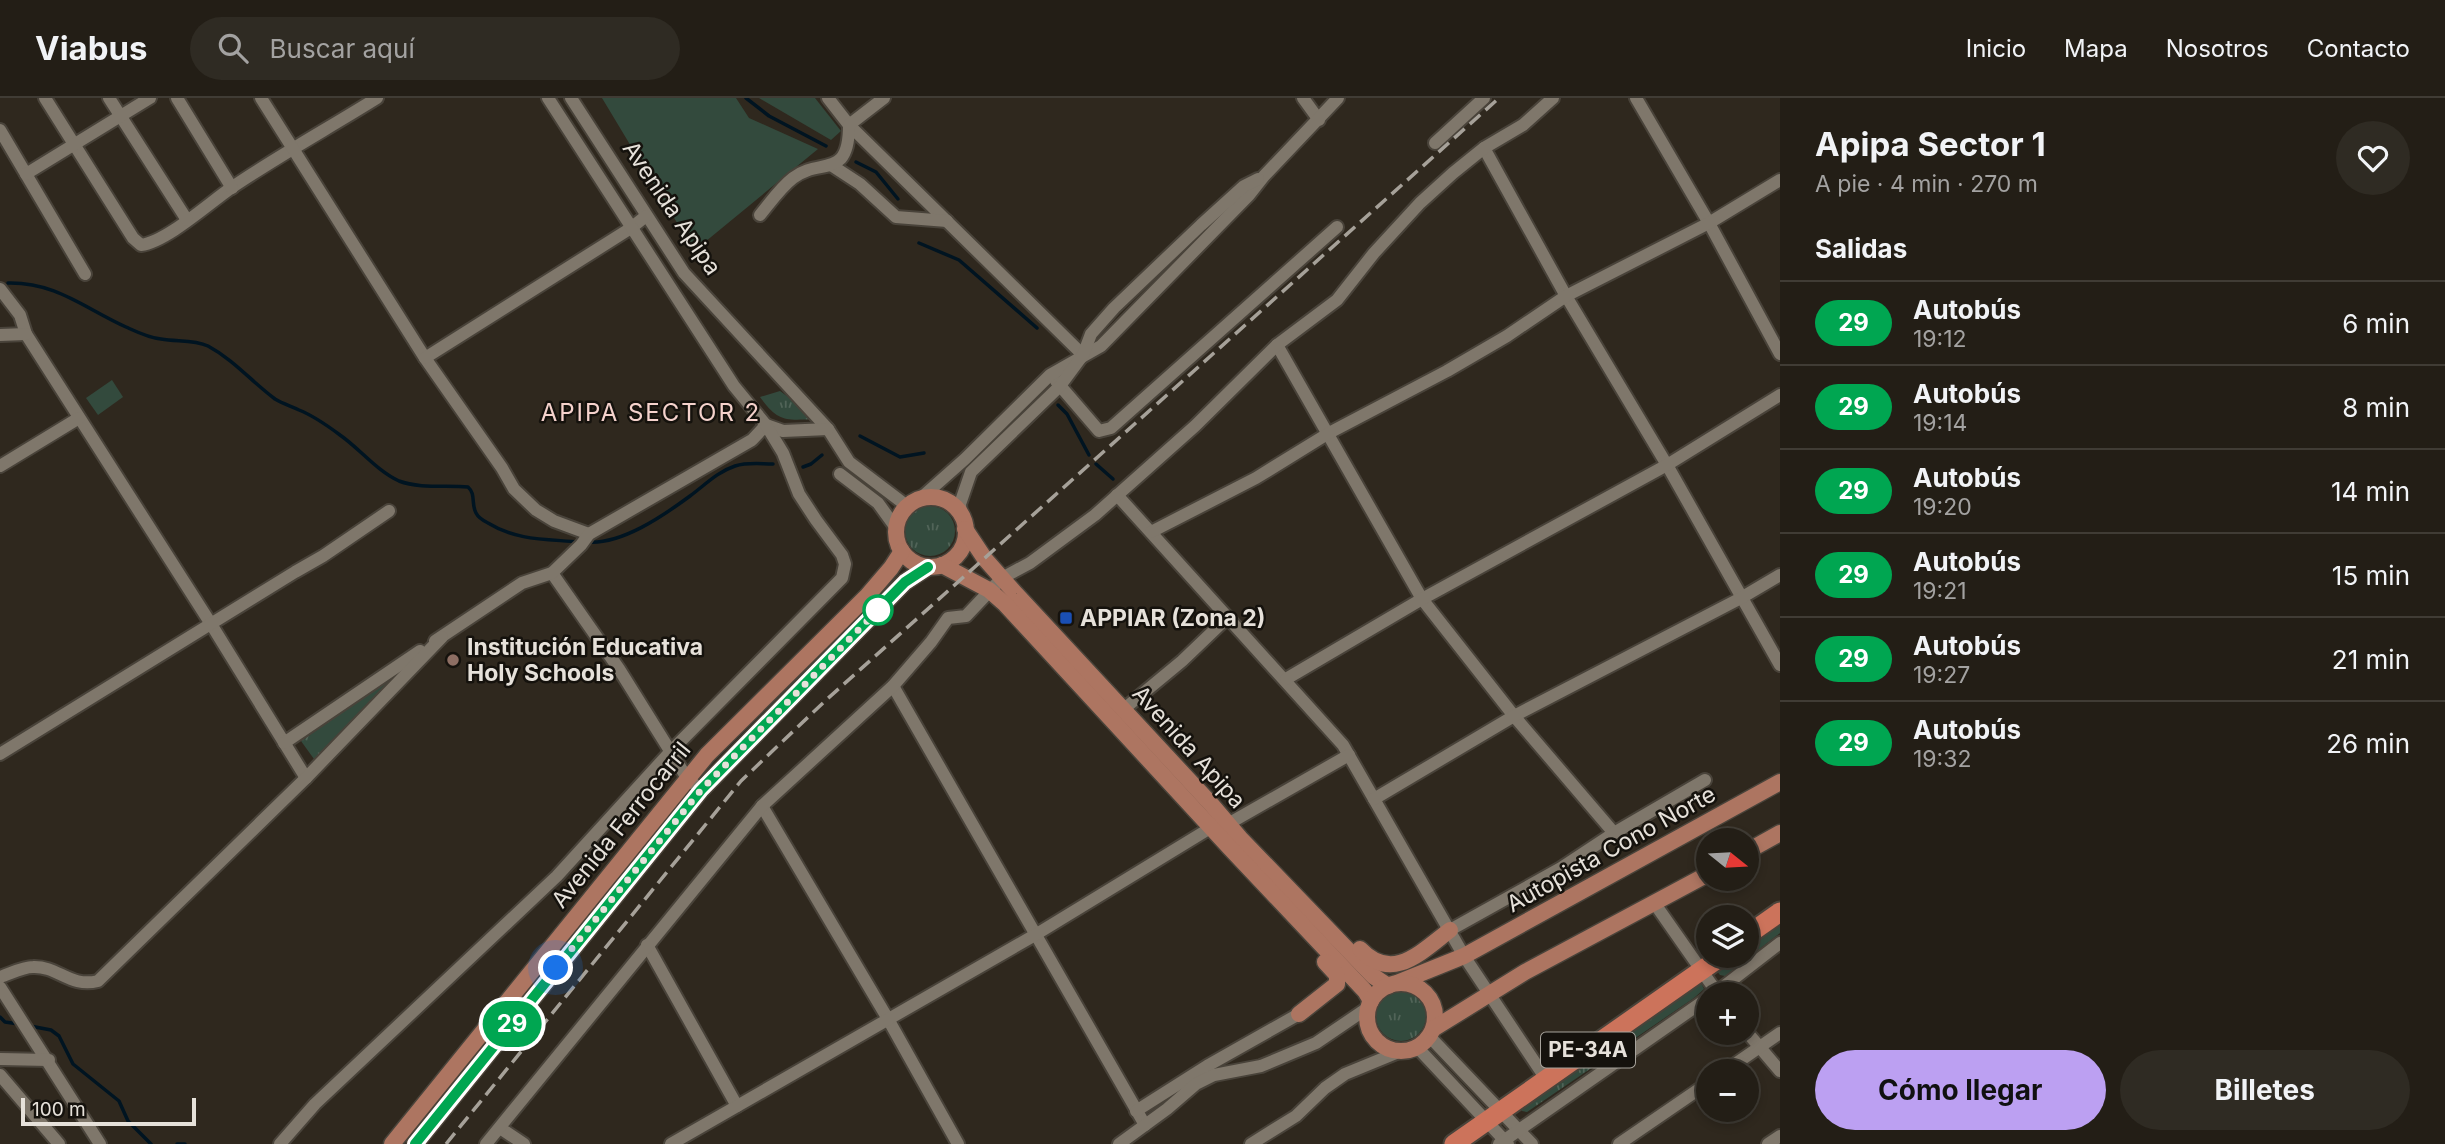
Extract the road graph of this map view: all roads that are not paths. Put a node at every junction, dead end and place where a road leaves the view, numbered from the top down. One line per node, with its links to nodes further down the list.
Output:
1 (45, 98): 20 (street)
2 (109, 98): 16 (street)
3 (150, 98): 16 (street)
4 (177, 98): 27 (street)
5 (261, 98): 23 (street)
6 (377, 98): 23 (street)
7 (548, 98): 34 (street, Avenida Apipa)
8 (571, 98): 29 (street, Avenida Apipa)
9 (828, 98): 18 (street)
10 (884, 98): 18 (street)
11 (1303, 98): 17 (street)
12 (1338, 98): 17 (street)
13 (1484, 98): 21 (street)
14 (1553, 98): 22 (street)
15 (1636, 98): 32 (street)
16 (121, 117): 20 (street); 30 (street)
17 (1319, 120): 42 (street)
18 (849, 125): 24 (street); 31 (street)
19 (0, 130): 25 (street)
20 (74, 143): 25 (street); 30 (street)
21 (1435, 143)
22 (1484, 148): 37 (street); 40 (street)
23 (292, 150): 27 (street); 43 (street)
24 (831, 165): 28 (street); 31 (street)
25 (26, 174): 35 (street)
26 (1780, 180): 32 (street)
27 (232, 188): 30 (street)
28 (760, 215)
29 (646, 216): 34 (street); 49 (street, Avenida Apipa)
30 (187, 220)
31 (947, 221): 42 (street)
32 (1709, 223): 37 (street); 41 (street)
33 (1337, 227): 45 (street)
34 (631, 228): 43 (street); 48 (street, Avenida Apipa)
35 (85, 274)
36 (0, 289): 38 (street)
37 (1566, 296): 50 (street); 51 (street)
38 (26, 334): 39 (street); 47 (street)
39 (0, 335)
40 (1277, 345): 50 (street); 54 (street)
41 (1780, 354)
42 (1083, 355): 44 (street); 45 (street)
43 (425, 358): 60 (street)
44 (1049, 375): 45 (street); 55 (street)
45 (1060, 386): 57 (street)
46 (1780, 395): 51 (street)
47 (79, 418): 52 (street); 70 (street)
48 (766, 425): 49 (street); 60 (street); 78 (street, Avenida Apipa)
49 (828, 429): 55 (street, Avenida Apipa)
50 (1329, 433): 59 (street); 68 (street)
51 (1667, 465): 67 (street); 68 (street)
52 (0, 466)
53 (840, 474): 58 (street)
54 (1117, 495): 59 (street); 65 (street)
55 (914, 502): 57 (main road); 58 (main road)
56 (389, 511): 70 (street)
57 (963, 522): 62 (main road); 65 (main road, Avenida Apipa)
58 (896, 528): 61 (main road)
59 (1151, 533): 69 (street)
60 (589, 534): 63 (street)
61 (902, 551): 62 (main road); 82 (main road, Avenida Ferrocarril)
62 (935, 566): 66 (main road, Avenida Apipa); 85 (main road, Avenida Ferrocarril)
63 (552, 573): 71 (street); 78 (street)
64 (1780, 575): 67 (street)
65 (1002, 578): 66 (street); 75 (main road, Avenida Apipa)
66 (989, 590): 74 (street); 88 (main road, Avenida Apipa)
67 (1741, 598): 72 (street); 76 (street)
68 (1422, 600): 73 (street); 76 (street)
69 (1228, 617): 73 (street); 75 (street)
70 (211, 624): 77 (street); 79 (street)
71 (442, 637): 77 (street); 81 (street)
72 (1780, 665)
73 (1286, 679): 80 (street)
74 (893, 687): 87 (street); 98 (street)
75 (1124, 709): 88 (main road, Avenida Apipa)
76 (1514, 716): 86 (street); 89 (street)
77 (284, 743): 81 (street)
78 (671, 751): 82 (street); 135 (street)
79 (0, 754)
80 (1349, 755): 86 (street); 88 (street)
81 (306, 778): 104 (street)
82 (687, 778): 85 (street); 136 (main road, Avenida Ferrocarril)
83 (1705, 780): 89 (street)
84 (1780, 782): 101 (main road, Autopista Cono Norte)
85 (701, 790): 137 (main road, Avenida Ferrocarril)
86 (1374, 799): 97 (street)
87 (762, 806): 100 (street); 113 (street)
88 (1220, 825): 92 (main road, Avenida Apipa); 98 (street)
89 (1614, 833): 97 (street)
90 (1780, 833): 91 (main road)
91 (1759, 845)
92 (1243, 851): 97 (main road); 107 (main road, Avenida Apipa); 110 (main road, Avenida Apipa); 112 (main road)
93 (1696, 881): 94 (main road)
94 (1655, 904): 103 (street); 109 (main road)
95 (1780, 912): 96 (highway)
96 (1759, 927)
97 (1450, 930): 101 (street)
98 (1035, 935): 113 (street); 126 (street)
99 (1780, 943): 106 (street)
100 (647, 945): 125 (street); 129 (street)
101 (1464, 956): 107 (main road, Autopista Cono Norte); 109 (street)
102 (1705, 968): 103 (highway, PE-34A)
103 (1702, 970): 105 (street); 123 (highway, PE-34A)
104 (0, 977)
105 (1708, 982)
106 (1730, 982)
107 (1393, 985): 110 (main road); 114 (main road)
108 (0, 987): 120 (street)
109 (1489, 993): 114 (main road); 123 (street)
110 (1370, 1004): 117 (main road); 128 (street)
111 (1696, 1007): 130 (street)
112 (1299, 1014): 126 (street)
113 (888, 1019): 125 (street); 141 (street)
114 (1431, 1032): 117 (main road); 127 (street)
115 (1780, 1033): 116 (street)
116 (1759, 1047): 119 (street); 121 (street)
117 (1409, 1049): 127 (street); 143 (street)
118 (0, 1059): 120 (street)
119 (1742, 1059)
120 (49, 1060): 134 (street)
121 (1780, 1071)
122 (0, 1075): 133 (street)
123 (1546, 1079): 127 (highway, PE-34A)
124 (1696, 1091): 146 (street)
125 (737, 1106): 140 (street)
126 (1136, 1111): 128 (street)
127 (1494, 1116): 130 (street); 132 (street); 144 (highway, PE-34A)
128 (1145, 1125): 142 (street)
129 (500, 1128): 138 (street); 139 (street)
130 (1518, 1130): 132 (street); 145 (street)
131 (1780, 1136): 147 (street)
132 (1504, 1143)
133 (59, 1144)
134 (100, 1144)
135 (280, 1144)
136 (393, 1144)
137 (415, 1144)
138 (486, 1144)
139 (524, 1144)
140 (671, 1144)
141 (958, 1144)
142 (1119, 1144)
143 (1251, 1144)
144 (1454, 1144)
145 (1532, 1144)
146 (1619, 1144)
147 (1768, 1144)

